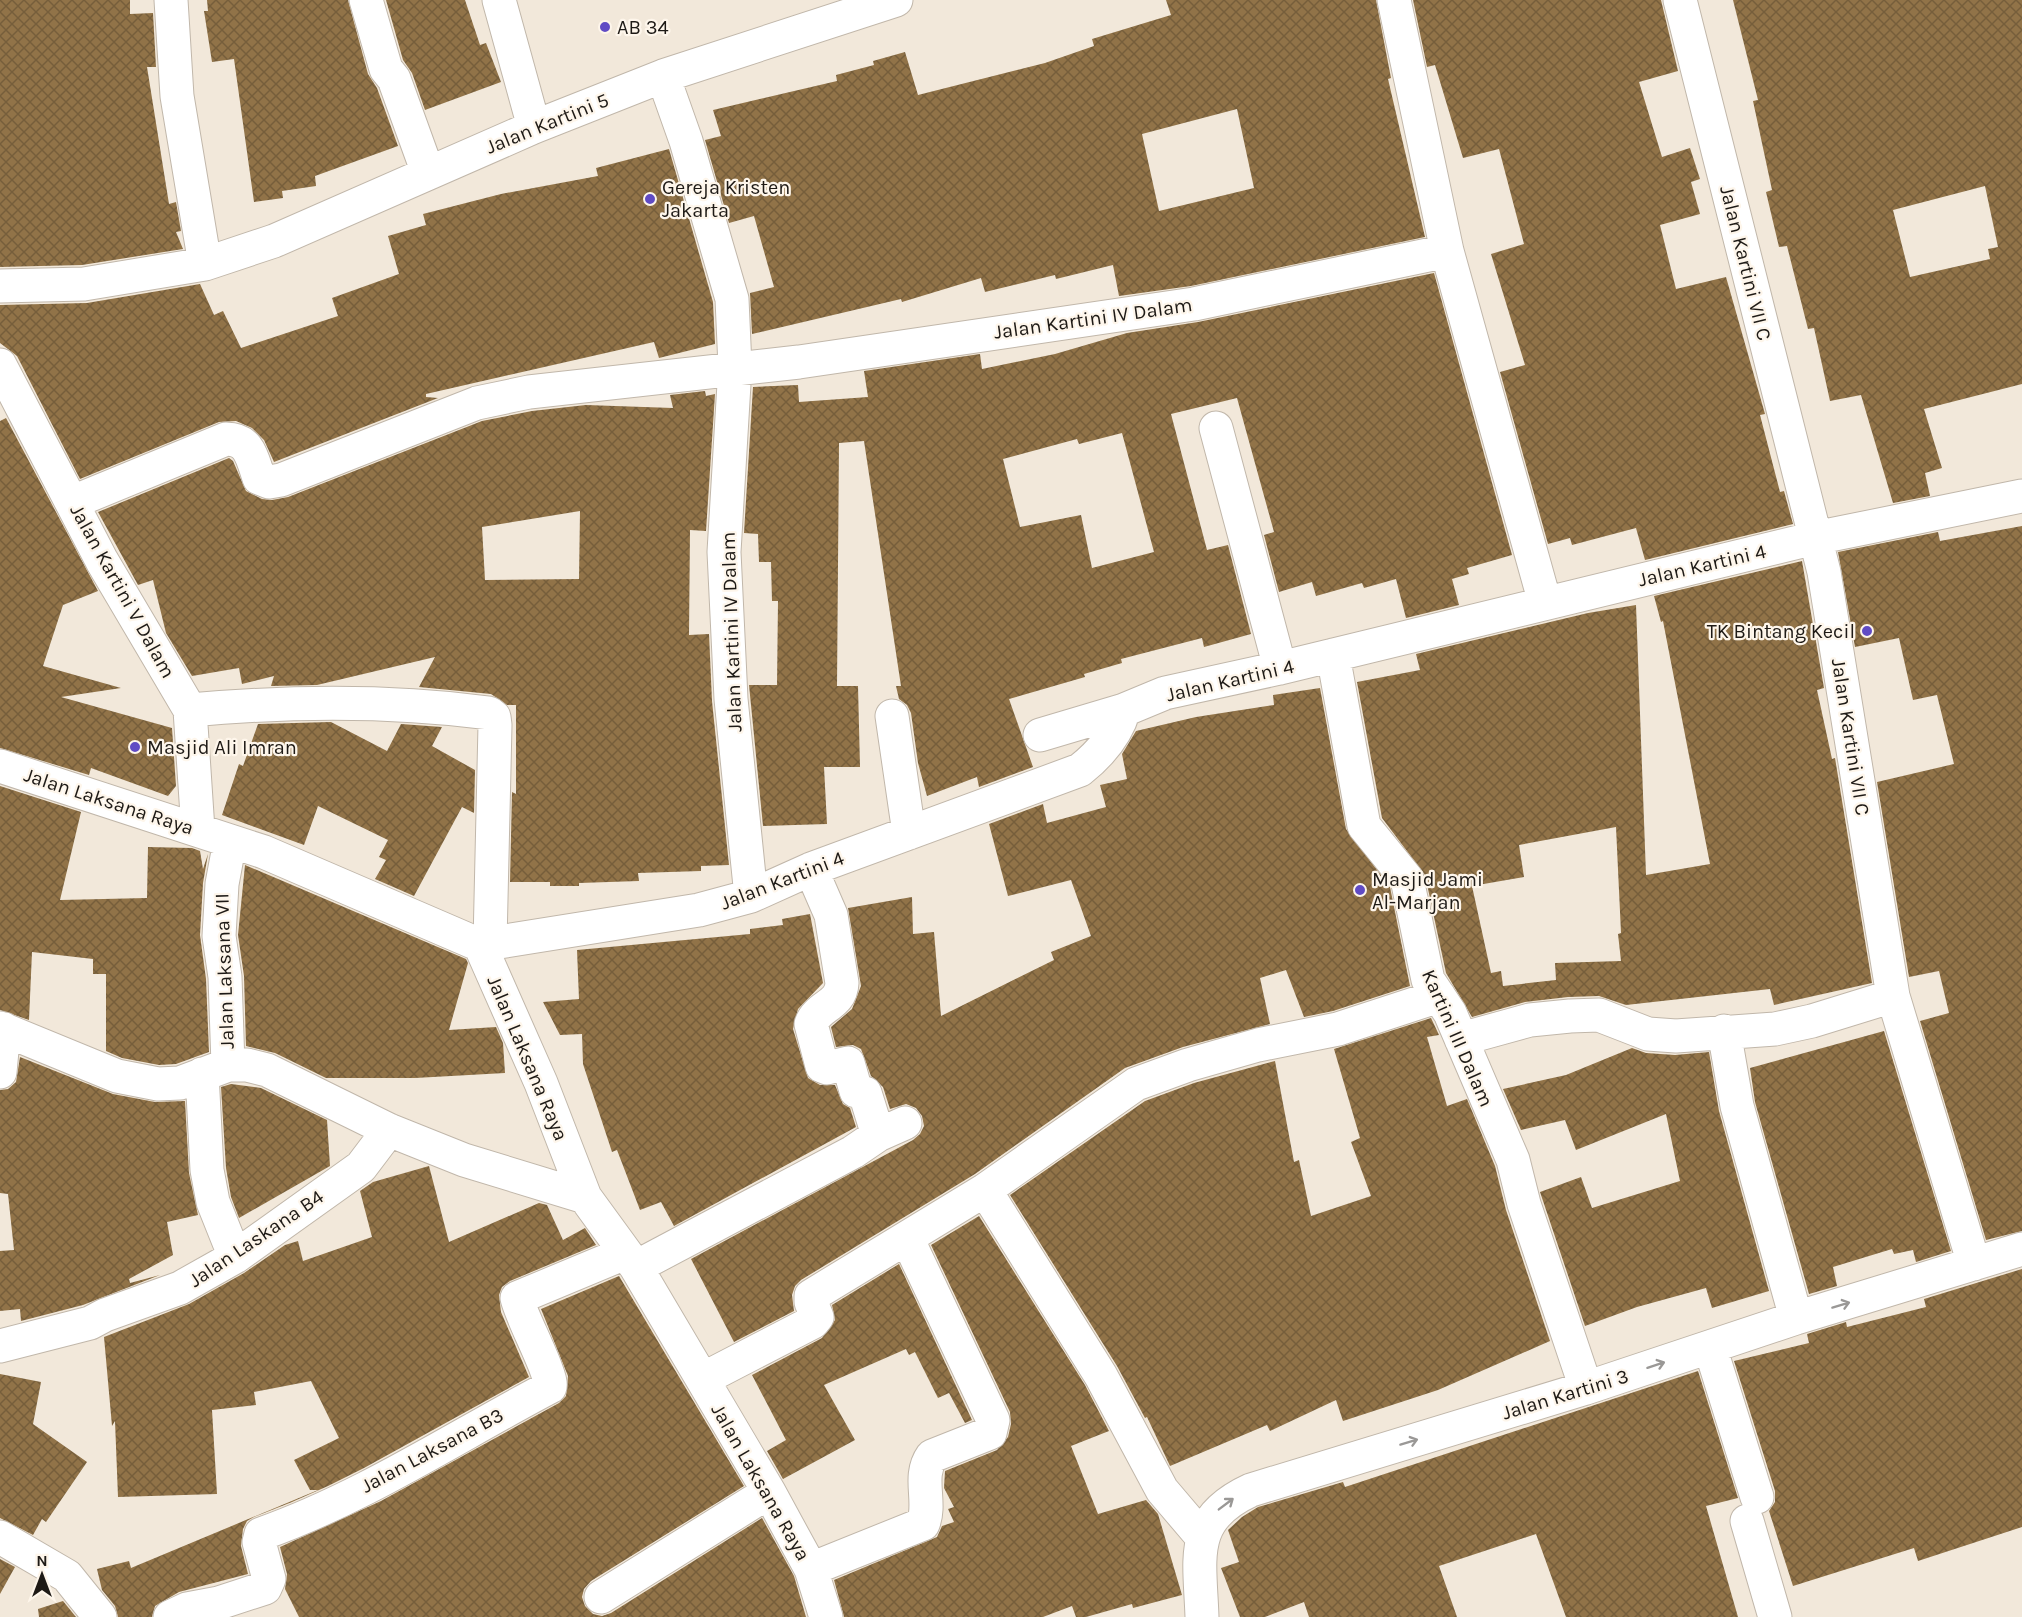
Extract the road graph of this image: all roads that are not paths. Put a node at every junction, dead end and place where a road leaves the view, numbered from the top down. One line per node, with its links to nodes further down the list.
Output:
1 (171, 0): 11 (street)
2 (366, 0): 9 (street)
3 (499, 0): 8 (street)
4 (896, 0): 7 (street, Jalan Kartini 5)
5 (1394, 0): 10 (street)
6 (1680, 0): 19 (street, Jalan Kartini VII C)
7 (663, 76): 8 (street, Jalan Kartini 5); 14 (street, Jalan Kartini IV Dalam)
8 (534, 127): 9 (street, Jalan Kartini 5)
9 (428, 173): 11 (street, Jalan Kartini 5)
10 (1447, 251): 14 (street, Jalan Kartini IV Dalam); 20 (street)
11 (205, 264): 12 (street)
12 (0, 286)
13 (0, 365): 15 (street, Jalan Kartini V Dalam)
14 (735, 367): 18 (street); 32 (street, Jalan Kartini IV Dalam)
15 (12, 415): 18 (street, Jalan Kartini V Dalam)
16 (1216, 428): 22 (street)
17 (2022, 496): 19 (street, Jalan Kartini 4)
18 (73, 502): 23 (street, Jalan Kartini V Dalam)
19 (1815, 538): 20 (street, Jalan Kartini 4); 35 (street, Jalan Kartini VII C)
20 (1545, 603): 21 (street, Jalan Kartini 4)
21 (1333, 655): 22 (street, Jalan Kartini 4); 34 (street, Kartini III Dalam)
22 (1280, 668): 24 (street, Jalan Kartini 4)
23 (190, 711): 28 (street, Jalan Kartini V Dalam); 33 (street)
24 (1124, 711): 26 (street); 29 (street, Jalan Kartini 4)
25 (892, 716): 29 (street)
26 (1040, 735)
27 (0, 766): 28 (street, Jalan Laksana Raya)
28 (198, 830): 30 (street, Jalan Laksana Raya)
29 (909, 833): 31 (street, Jalan Kartini 4)
30 (230, 841): 33 (street, Jalan Laksana Raya); 39 (street, Jalan Laksana VII)
31 (811, 869): 32 (street, Jalan Kartini 4); 47 (street)
32 (751, 896): 33 (street, Jalan Kartini 4)
33 (485, 944): 43 (street, Jalan Laksana Raya)
34 (1439, 996): 38 (street, Kartini III Dalam); 42 (street)
35 (1893, 996): 37 (street); 48 (street, Jalan Kartini VII C)
36 (2, 1029): 39 (street); 40 (street)
37 (1724, 1031): 38 (street); 49 (street)
38 (1461, 1039): 53 (street, Kartini III Dalam)
39 (215, 1070): 41 (street); 46 (street, Jalan Laksana VII)
40 (0, 1072)
41 (389, 1130): 43 (street); 46 (street, Jalan Laskana B4)
42 (985, 1190): 44 (street); 56 (street)
43 (585, 1197): 47 (street, Jalan Laksana Raya)
44 (907, 1238): 52 (street); 57 (street)
45 (2022, 1249): 48 (street, Jalan Kartini 3)
46 (235, 1257): 50 (street, Jalan Laskana B4)
47 (631, 1260): 52 (street, Jalan Laksana Raya); 60 (street, Jalan Laksana B3)
48 (1974, 1264): 49 (street, Jalan Kartini 3, one-way to 48)
49 (1796, 1318): 51 (street, Jalan Kartini 3)
50 (0, 1346)
51 (1710, 1347): 53 (street, Jalan Kartini 3, one-way to 51); 63 (street)
52 (703, 1379): 54 (street, Jalan Laksana Raya)
53 (1586, 1388): 56 (street, Jalan Kartini 3, one-way to 53)
54 (769, 1492): 57 (street, Jalan Laksana Raya); 58 (street)
55 (0, 1537): 59 (street)
56 (1202, 1537): 62 (street, Jalan Kartini 3)
57 (811, 1569): 61 (street, Jalan Laksana Raya)
58 (601, 1597)
59 (100, 1617)
60 (170, 1617)
61 (826, 1617)
62 (1202, 1617)
63 (1775, 1617)

